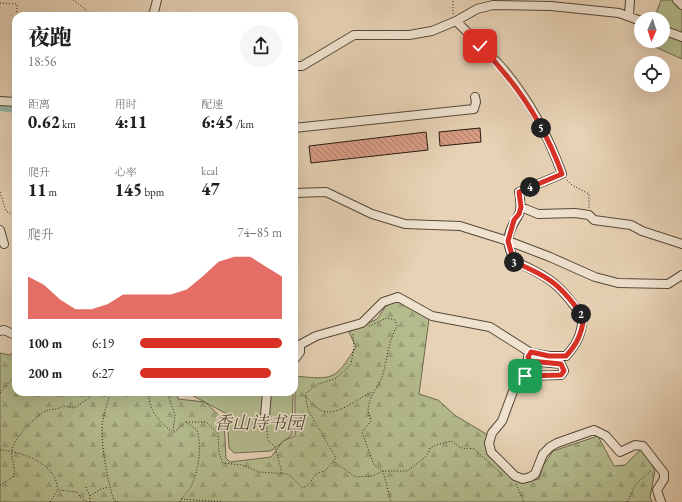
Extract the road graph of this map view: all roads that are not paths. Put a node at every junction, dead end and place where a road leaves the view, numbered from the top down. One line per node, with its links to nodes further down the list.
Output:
1 (157, 0): 5 (street)
2 (630, 0): 6 (street)
3 (677, 0): 4 (street)
4 (682, 5)
5 (154, 12)
6 (629, 15): 7 (street); 8 (street)
7 (634, 18)
8 (454, 22): 11 (street); 17 (street)
9 (670, 33): 10 (street)
10 (682, 37)
11 (298, 66)
12 (475, 97): 15 (street)
13 (0, 101): 14 (street)
14 (12, 102)
15 (298, 128)
16 (298, 193): 19 (street)
17 (521, 207): 19 (street); 21 (street)
18 (0, 230): 20 (street)
19 (508, 241): 22 (street); 26 (street)
20 (4, 244)
21 (682, 244)
22 (682, 275)
23 (0, 331): 24 (street)
24 (12, 334)
25 (298, 346): 26 (street)
26 (531, 352): 29 (street)
27 (267, 396): 28 (street)
28 (265, 416)
29 (661, 502)

